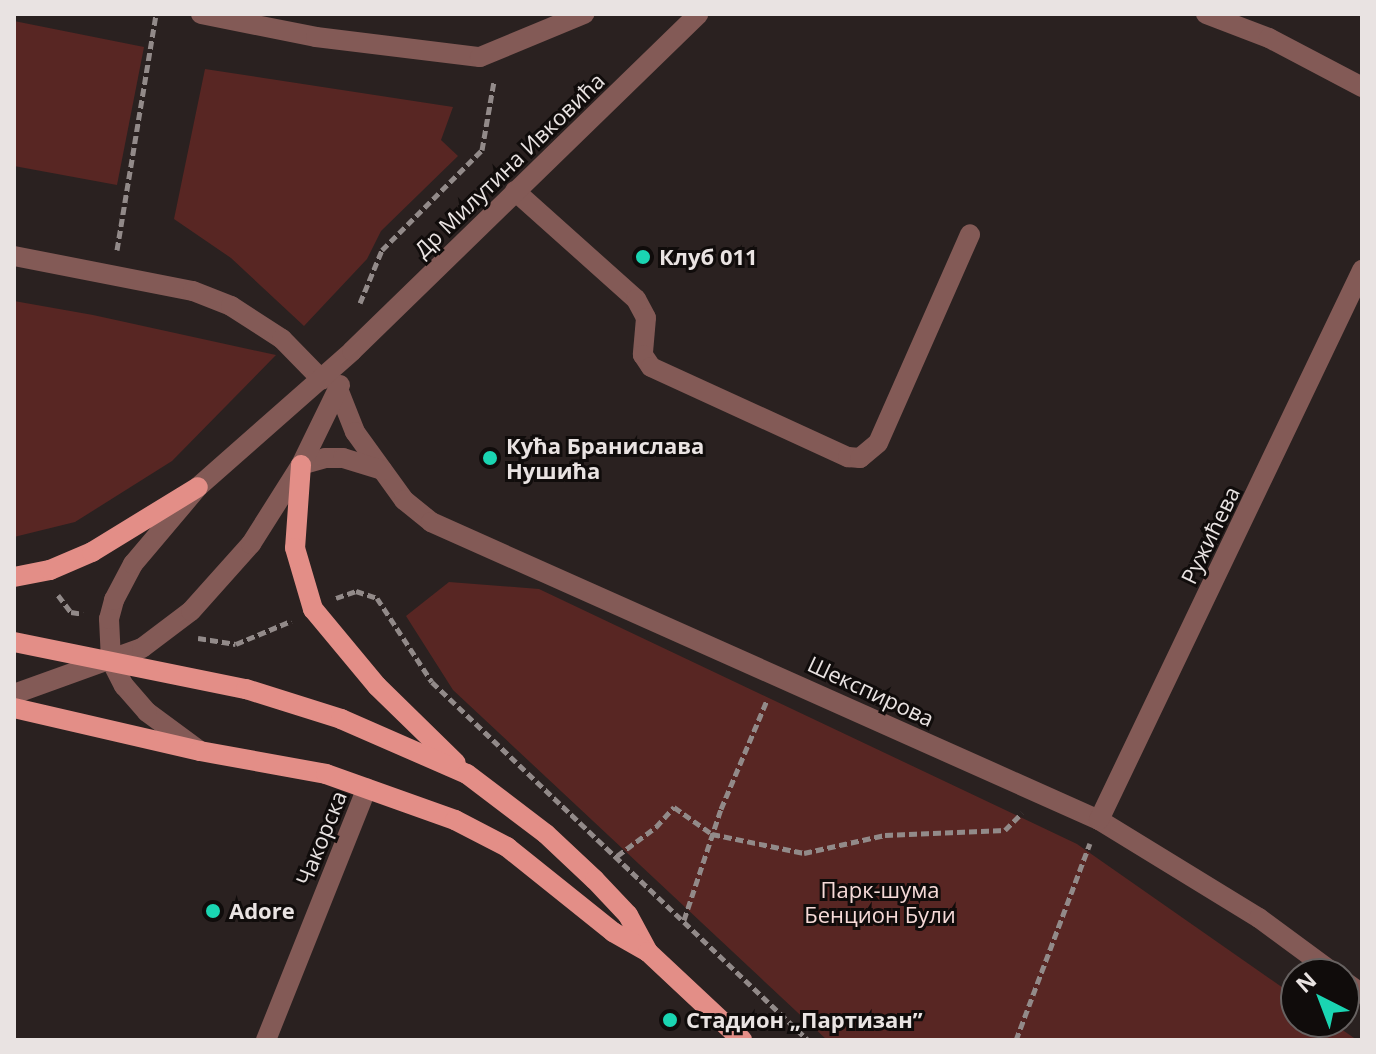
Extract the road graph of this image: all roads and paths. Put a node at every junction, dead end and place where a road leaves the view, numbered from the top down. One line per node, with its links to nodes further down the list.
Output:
1 (156, 14): 12 (path)
2 (201, 14): 6 (street)
3 (584, 14): 6 (street)
4 (698, 14): 8 (street, Др Милутина Ивковића)
5 (1206, 14): 7 (street)
6 (500, 50): 13 (path)
7 (1362, 87)
8 (515, 191): 9 (street); 14 (street, Др Милутина Ивковића)
9 (970, 234)
10 (14, 256): 12 (street)
11 (1362, 270): 28 (street, Ружићева)
12 (113, 276): 14 (street)
13 (356, 312)
14 (330, 384): 15 (street, Др Милутина Ивковића); 16 (street, Шекспирова); 17 (street, Др Милутина Ивковића)
15 (301, 465): 16 (street); 20 (street, Др Милутина Ивковића); 25 (main road)
16 (382, 470): 21 (street, Шекспирова)
17 (198, 487): 18 (main road); 20 (street, Др Милутина Ивковића)
18 (14, 577)
19 (14, 642): 20 (main road)
20 (111, 660): 22 (street, Др Милутина Ивковића); 24 (street, Др Милутина Ивковића); 25 (main road)
21 (778, 674): 27 (street, Шекспирова); 29 (path)
22 (14, 694)
23 (14, 708): 24 (main road)
24 (200, 751): 26 (main road)
25 (467, 774): 32 (main road)
26 (367, 788): 32 (main road); 34 (street, Чакорска)
27 (1035, 793): 28 (street, Шекспирова); 29 (path)
28 (1099, 820): 33 (street, Шекспирова); 36 (path)
29 (712, 834): 30 (path); 31 (path)
30 (617, 856)
31 (684, 920)
32 (648, 952): 35 (main road)
33 (1313, 958)
34 (266, 1040)
35 (742, 1040)
36 (1016, 1040)

